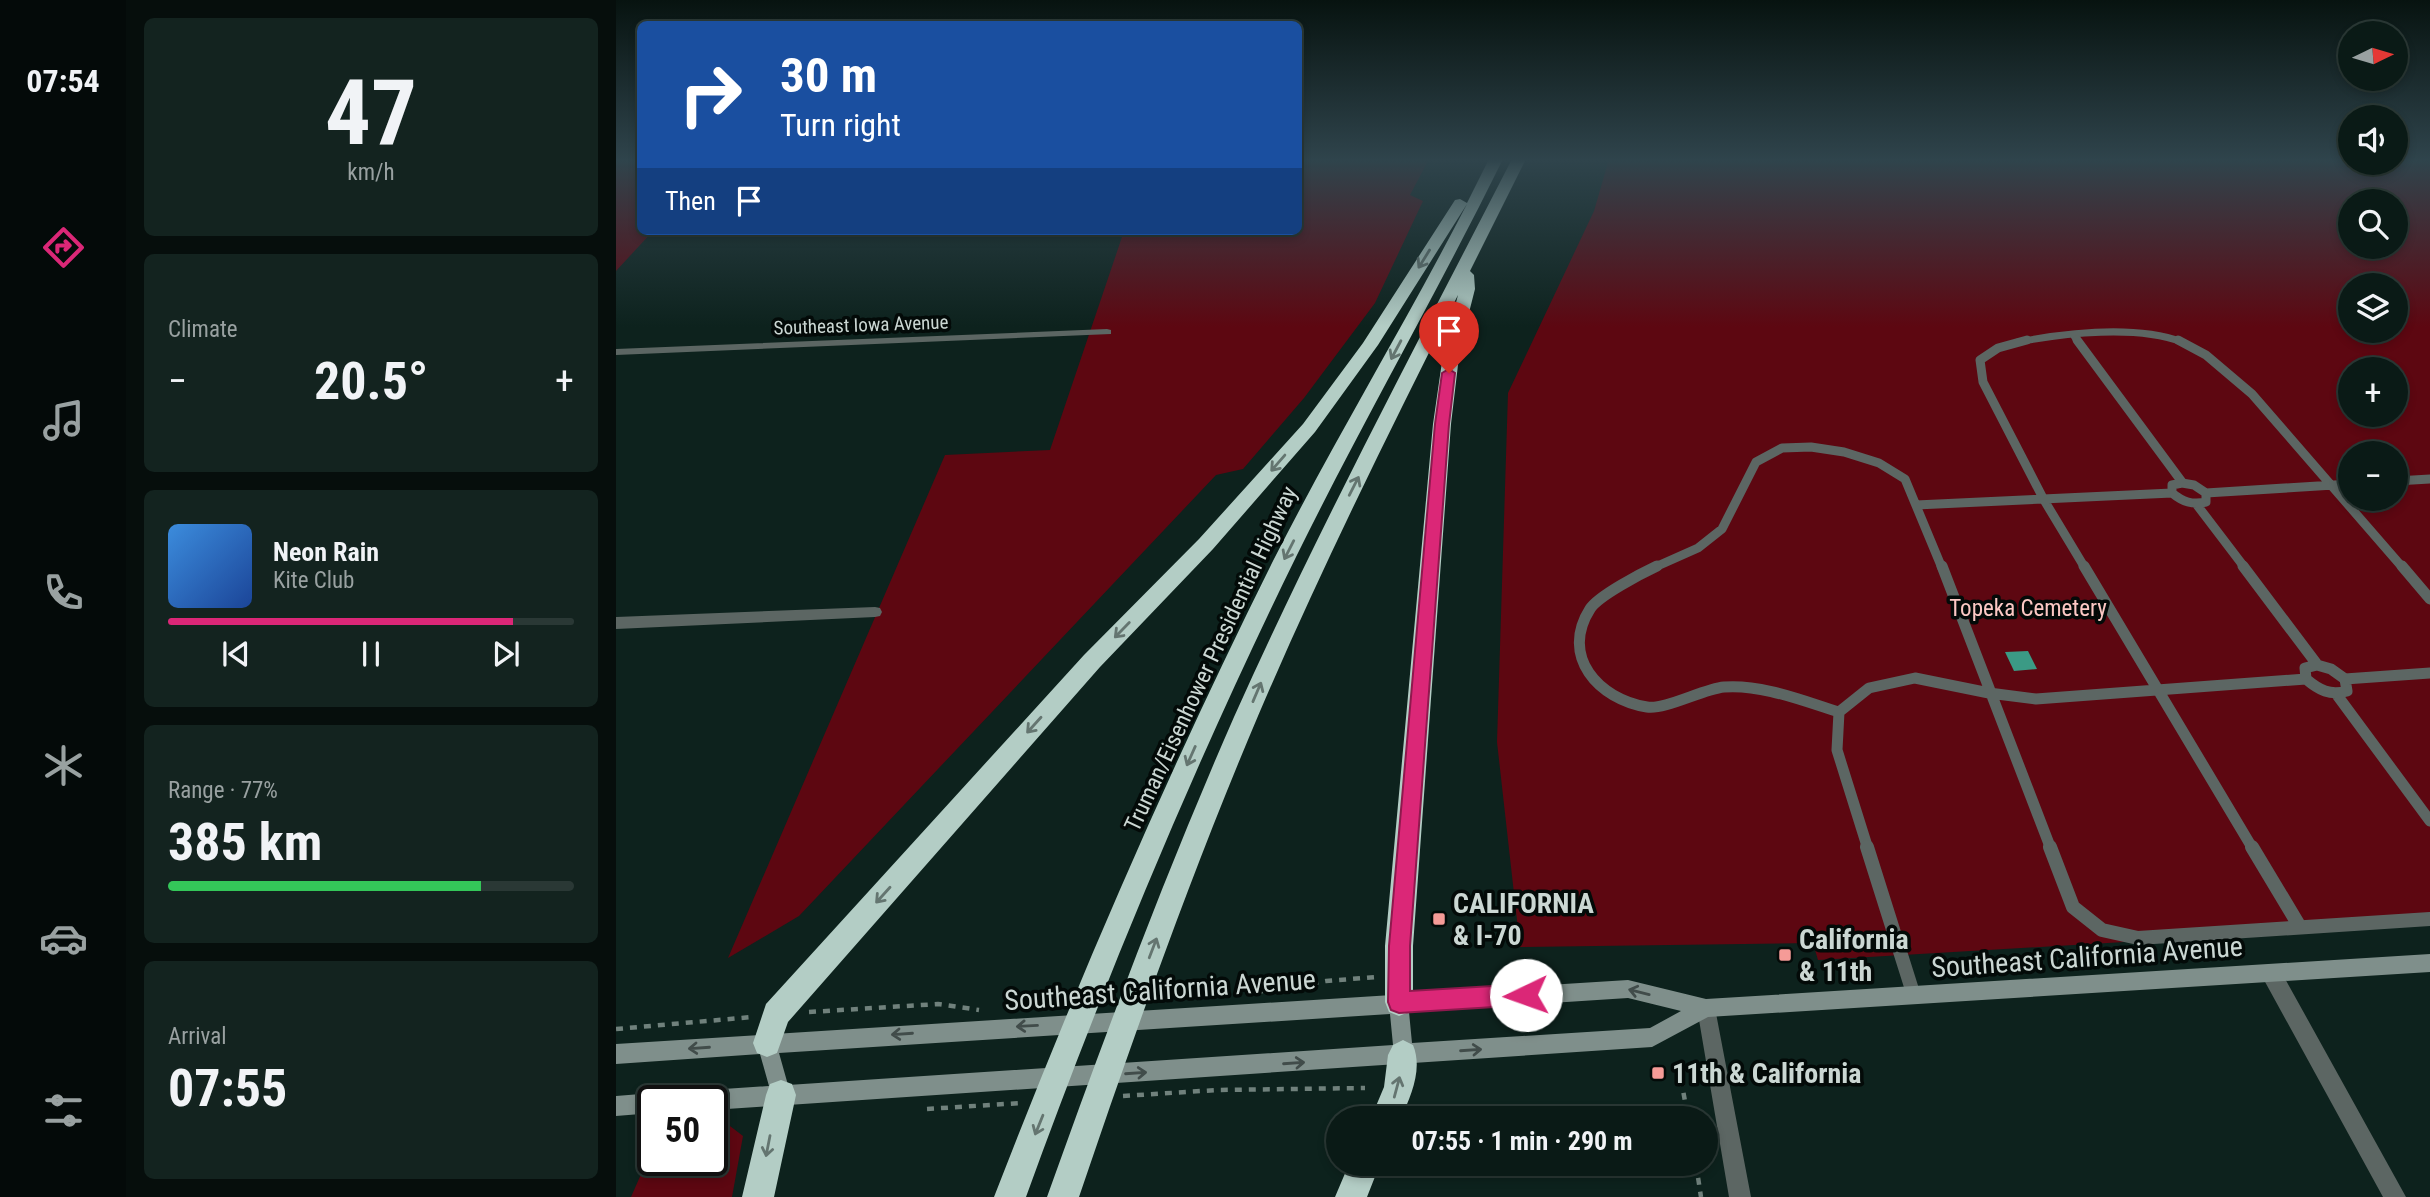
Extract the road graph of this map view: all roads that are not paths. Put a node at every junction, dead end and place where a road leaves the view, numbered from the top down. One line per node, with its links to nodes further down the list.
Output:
1 (1451, 215): 37 (highway, one-way to 37)
2 (1466, 215): 47 (highway, Truman/Eisenhower Presidential Highway, one-way to 47)
3 (1491, 215): 4 (highway)
4 (1465, 266): 35 (highway); 48 (highway, one-way to 4)
5 (1107, 332): 7 (street, Southeast Iowa Avenue)
6 (2074, 336): 10 (lane); 11 (lane); 15 (lane)
7 (616, 352)
8 (2430, 479): 9 (lane)
9 (2408, 480)
10 (2182, 482): 13 (lane); 14 (lane)
11 (2332, 485): 12 (lane); 13 (lane); 18 (lane)
12 (2338, 485)
13 (2206, 493): 17 (lane)
14 (2172, 494): 15 (lane); 17 (lane)
15 (2044, 500): 16 (lane); 25 (lane)
16 (1916, 505): 26 (lane); 28 (lane)
17 (2197, 505): 21 (lane)
18 (2430, 599)
19 (875, 612): 20 (street)
20 (616, 623)
21 (2316, 663): 23 (lane); 24 (lane)
22 (2430, 673): 24 (lane)
23 (2306, 679): 25 (lane); 27 (lane)
24 (2345, 679): 27 (lane)
25 (2158, 690): 26 (lane); 31 (lane)
26 (1989, 693): 28 (lane); 31 (lane)
27 (2337, 695): 29 (lane)
28 (1839, 712): 34 (lane)
29 (2430, 821)
30 (2430, 919): 31 (lane)
31 (2300, 928)
32 (2430, 963): 33 (main road, Southeast California Avenue)
33 (2271, 973): 34 (main road, Southeast California Avenue); 51 (street)
34 (1914, 996): 36 (main road, Southeast California Avenue)
35 (1399, 1002): 36 (main road, Southeast California Avenue, one-way to 35); 37 (main road, Southeast California Avenue, one-way to 37); 39 (main road)
36 (1706, 1008): 39 (main road, Southeast California Avenue, one-way to 36); 50 (street)
37 (767, 1043): 38 (main road, Southeast California Avenue, one-way to 38); 40 (main road)
38 (616, 1054)
39 (1403, 1055): 40 (main road, Southeast California Avenue, one-way to 39); 44 (highway, one-way to 39)
40 (781, 1095): 41 (main road, Southeast California Avenue); 46 (highway, one-way to 46)
41 (728, 1099)
42 (637, 1104): 43 (main road)
43 (616, 1106)
44 (1391, 1106)
45 (1360, 1176): 49 (highway)
46 (758, 1197)
47 (1010, 1197)
48 (1063, 1197)
49 (1351, 1197)
50 (1740, 1197)
51 (2395, 1197)

